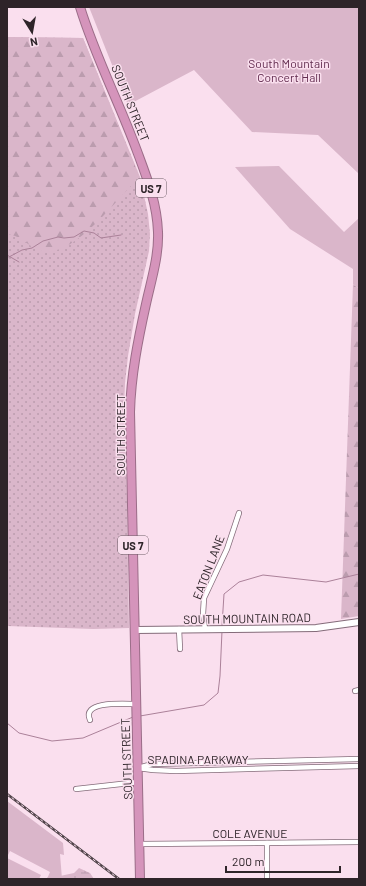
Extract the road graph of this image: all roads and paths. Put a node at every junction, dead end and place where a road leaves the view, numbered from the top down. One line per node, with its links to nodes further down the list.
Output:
1 (80, 7): 6 (highway, SOUTH STREET / US 7)
2 (239, 513): 5 (street, EATON LANE)
3 (359, 622): 5 (street, SOUTH MOUNTAIN ROAD)
4 (179, 629): 5 (street, SOUTH MOUNTAIN ROAD); 6 (street, SOUTH MOUNTAIN ROAD); 7 (street)
5 (205, 629)
6 (135, 630): 8 (highway, SOUTH STREET / US 7)
7 (180, 649)
8 (137, 704): 9 (street); 14 (highway, SOUTH STREET / US 7)
9 (90, 720)
10 (359, 759): 11 (street, SPADINA PARKWAY)
11 (275, 762): 12 (street, SPADINA PARKWAY); 15 (street)
12 (214, 764): 14 (street, SPADINA PARKWAY); 16 (street)
13 (359, 766): 15 (street, SPADINA PARKWAY)
14 (138, 768): 16 (street, SPADINA PARKWAY); 17 (highway, SOUTH STREET / US 7)
15 (275, 769): 16 (street, SPADINA PARKWAY)
16 (214, 770)
17 (139, 782): 18 (street); 21 (highway, SOUTH STREET / US 7)
18 (76, 788)
19 (359, 842): 20 (street, COLE AVENUE)
20 (267, 843): 21 (street, COLE AVENUE); 23 (street)
21 (140, 844): 22 (highway, SOUTH STREET / US 7)
22 (140, 879)
23 (267, 879)

